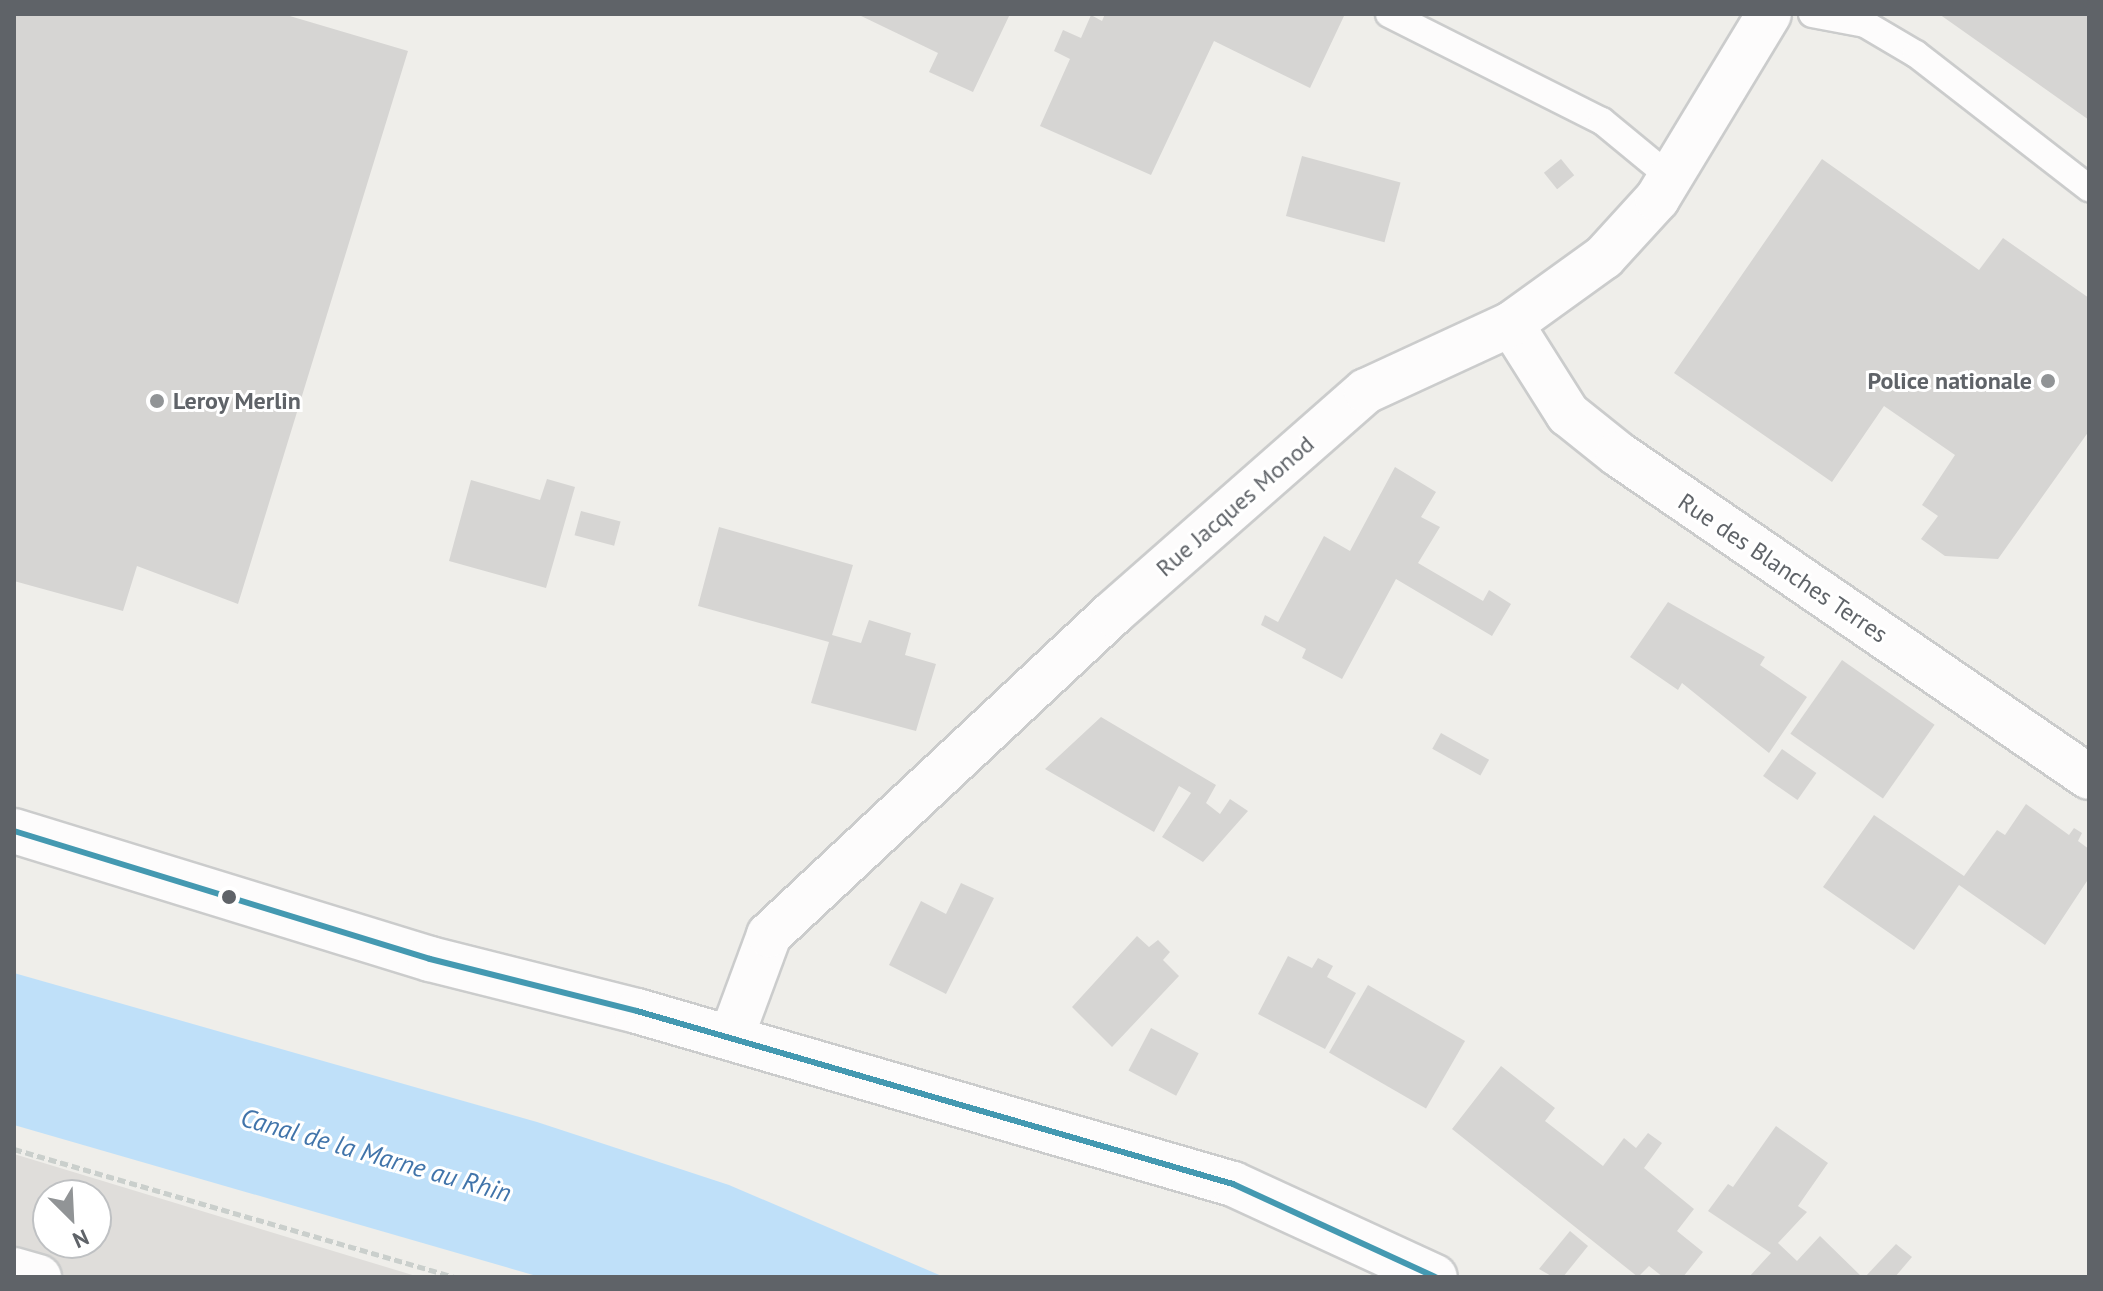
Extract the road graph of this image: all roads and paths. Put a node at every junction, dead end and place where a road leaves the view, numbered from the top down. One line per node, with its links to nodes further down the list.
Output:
1 (1389, 14): 5 (lane)
2 (1769, 14): 5 (street, Rue Jacques Monod)
3 (1812, 14): 4 (lane)
4 (1869, 19): 6 (lane)
5 (1670, 177): 7 (street, Rue Jacques Monod)
6 (2089, 188)
7 (1511, 324): 8 (street, Rue des Blanches Terres); 10 (street, Rue Jacques Monod)
8 (2089, 777)
9 (14, 831): 10 (street)
10 (731, 1038): 15 (street)
11 (14, 1149): 14 (path)
12 (14, 1270): 13 (street)
13 (39, 1277)
14 (454, 1277)
15 (1435, 1277)

